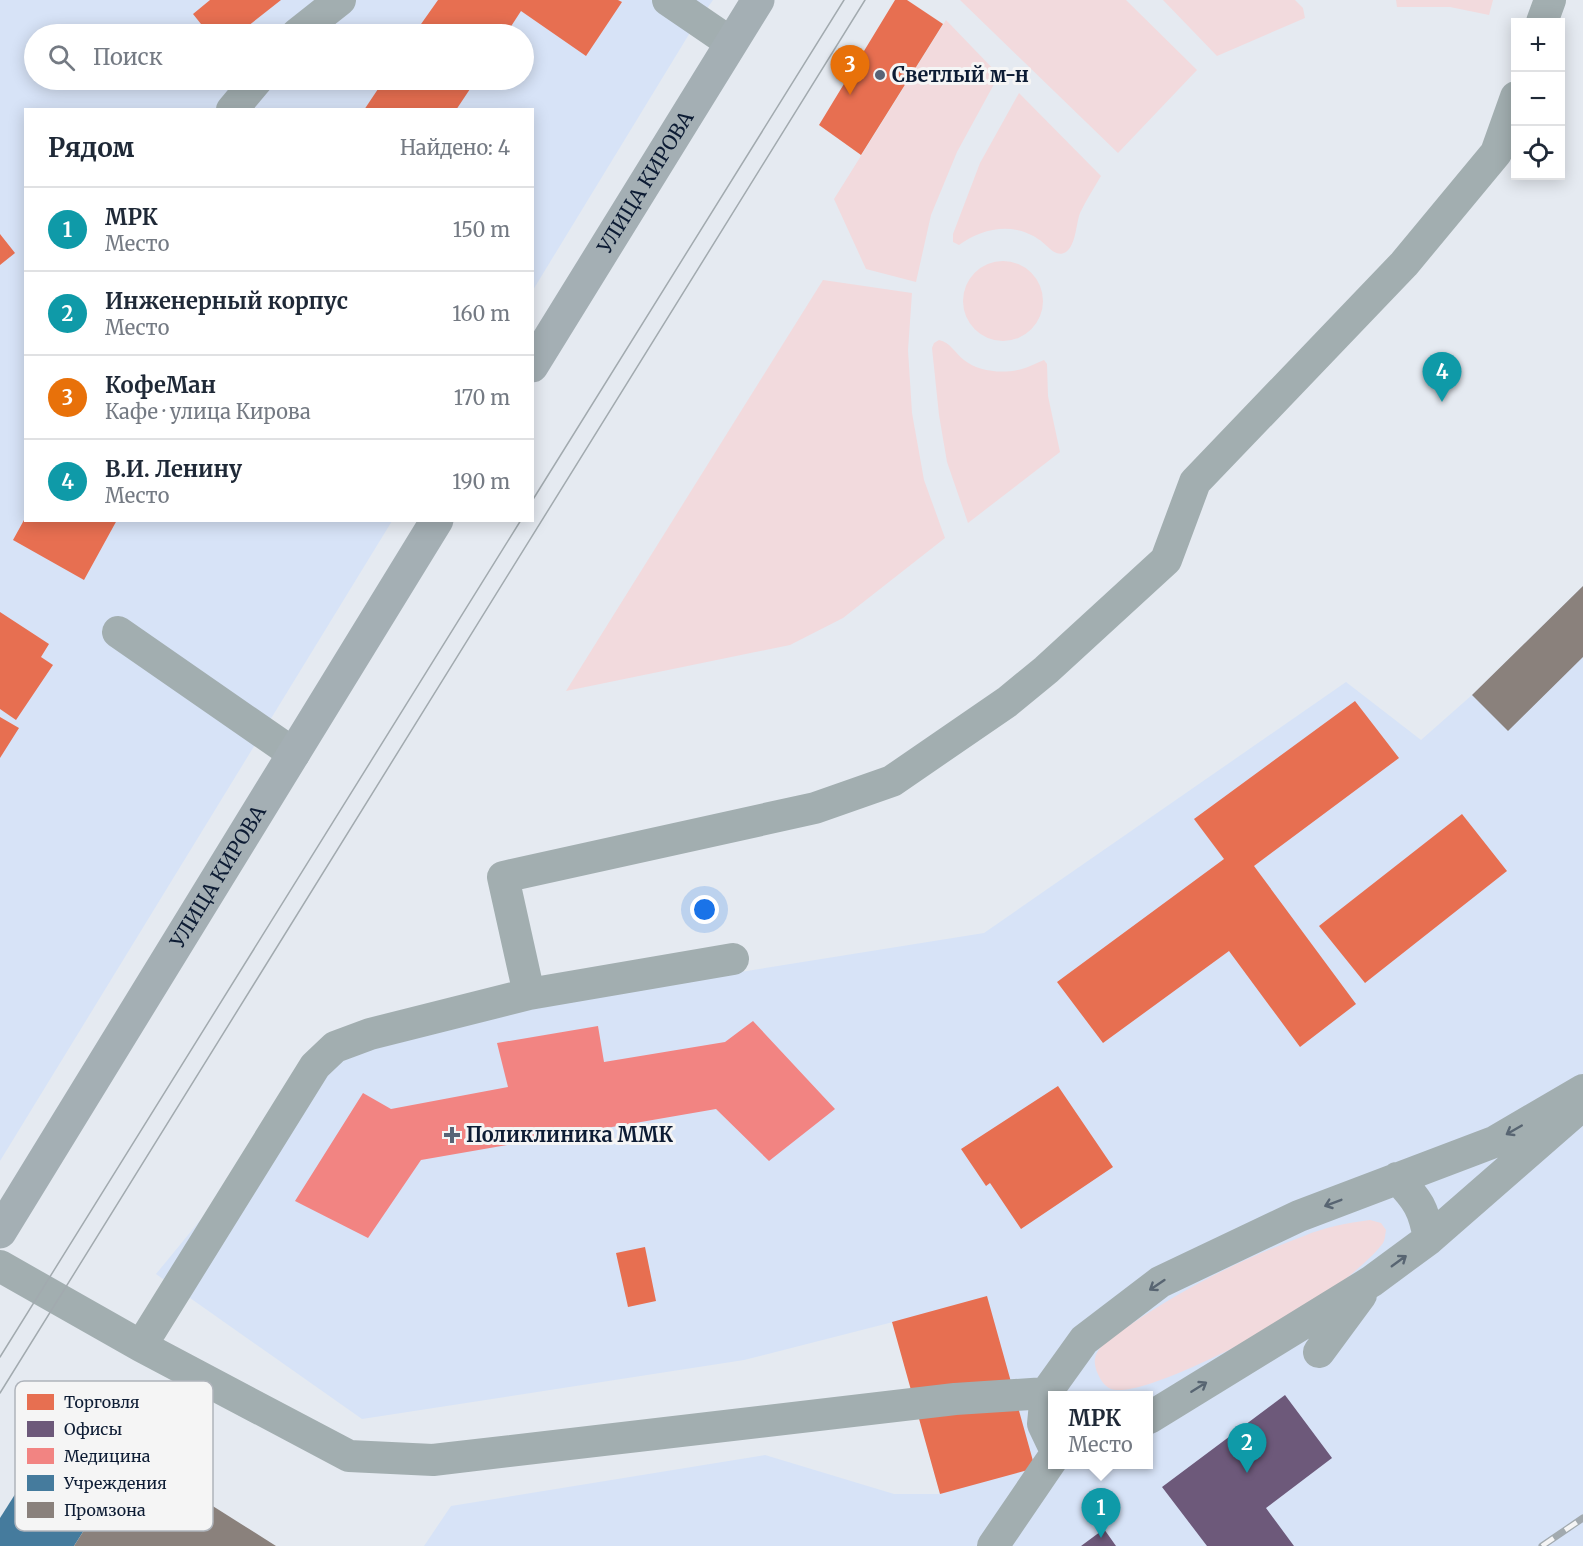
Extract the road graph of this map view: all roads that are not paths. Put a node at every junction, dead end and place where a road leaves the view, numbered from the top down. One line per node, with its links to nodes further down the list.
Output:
1 (340, 0): 6 (street)
2 (668, 0): 7 (street)
3 (758, 0): 7 (main road, УЛИЦА КИРОВА)
4 (1550, 0): 5 (street)
5 (1543, 18)
6 (310, 24)
7 (731, 43): 11 (main road, УЛИЦА КИРОВА)
8 (249, 90): 9 (street)
9 (234, 108)
10 (1511, 109): 16 (street)
11 (534, 363)
12 (430, 523): 14 (main road, УЛИЦА КИРОВА)
13 (118, 632): 14 (street)
14 (294, 753): 20 (main road, УЛИЦА КИРОВА)
15 (733, 959): 16 (street)
16 (530, 994): 24 (street)
17 (1583, 1090): 19 (street, one-way to 19)
18 (1583, 1105): 21 (street)
19 (1397, 1178): 21 (street); 28 (street, one-way to 28)
20 (0, 1232)
21 (1429, 1239): 23 (street, one-way to 21)
22 (0, 1266): 24 (street)
23 (1372, 1281): 25 (street); 29 (street, one-way to 23)
24 (141, 1346): 26 (street)
25 (1319, 1352)
26 (207, 1381)
27 (213, 1384): 28 (street)
28 (1046, 1393): 30 (street)
29 (1153, 1416)
30 (1048, 1434)
31 (1048, 1465): 32 (street)
32 (993, 1546)

